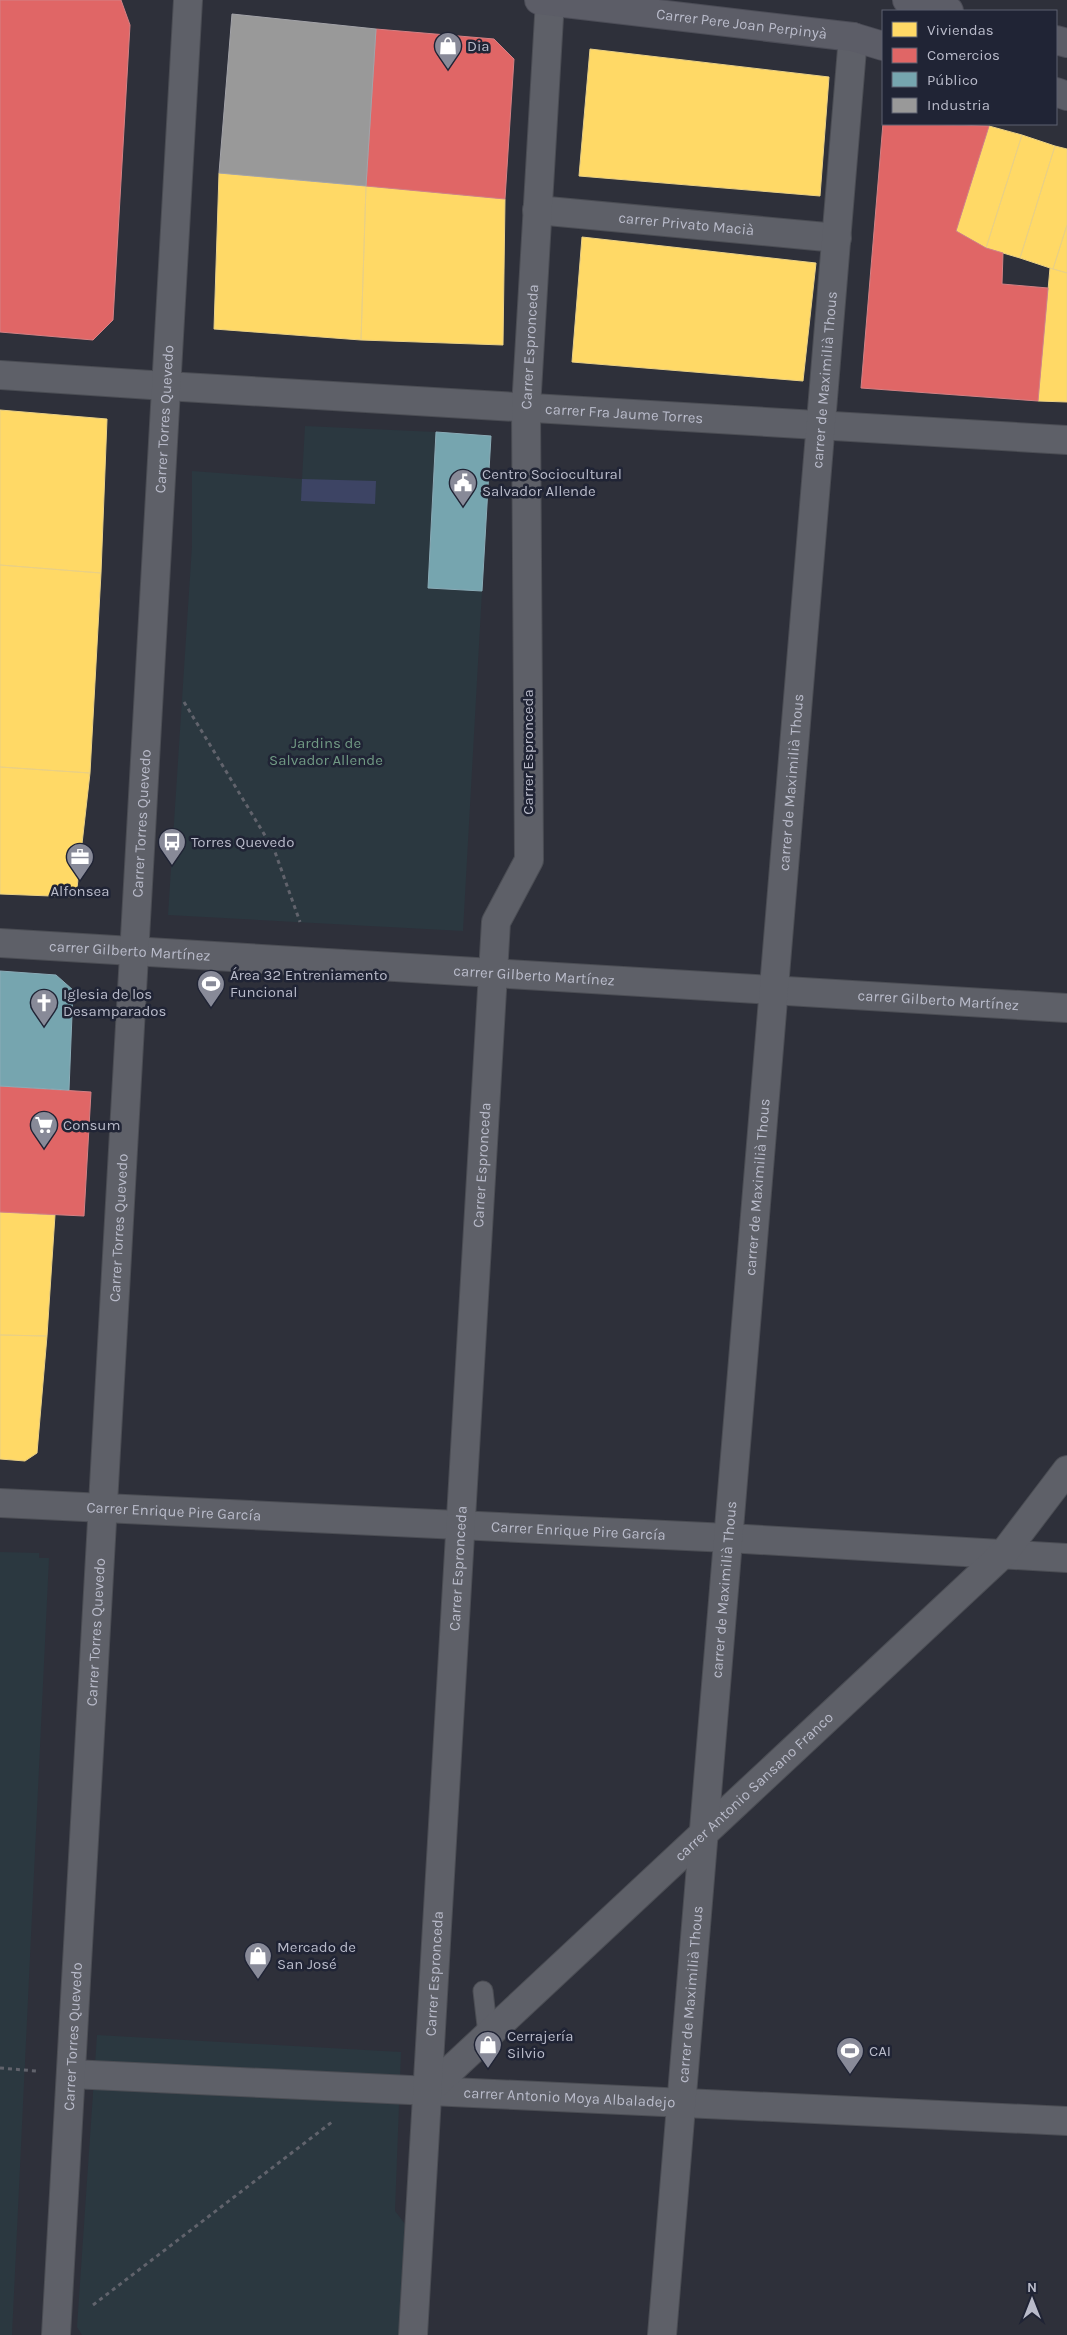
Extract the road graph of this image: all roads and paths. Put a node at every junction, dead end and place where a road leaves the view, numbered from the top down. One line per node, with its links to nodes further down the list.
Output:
1 (188, 0): 10 (street, Carrer Torres Quevedo)
2 (546, 0): 5 (main road, Carrer Pere Joan Perpinyà); 7 (street, Carrer Espronceda)
3 (907, 0): 4 (main road)
4 (944, 10)
5 (853, 37): 6 (main road, Carrer Pere Joan Perpinyà); 8 (street, carrer de Maximilià Thous)
6 (882, 46)
7 (537, 210): 8 (street, carrer Privato Macià); 11 (street, Carrer Espronceda)
8 (837, 238): 12 (street, carrer de Maximilià Thous)
9 (0, 376): 10 (street, carrer Fra Jaume Torres)
10 (166, 386): 11 (street, carrer Fra Jaume Torres); 17 (street, Carrer Torres Quevedo)
11 (526, 408): 12 (street, carrer Fra Jaume Torres); 18 (street, Carrer Espronceda)
12 (821, 426): 13 (street, carrer Fra Jaume Torres); 19 (street, carrer de Maximilià Thous)
13 (1067, 440)
14 (182, 698): 15 (path)
15 (300, 922)
16 (0, 943): 17 (street, carrer Gilberto Martínez)
17 (134, 951): 18 (street, carrer Gilberto Martínez); 23 (street, Carrer Torres Quevedo)
18 (493, 974): 19 (street, carrer Gilberto Martínez); 24 (street, Carrer Espronceda)
19 (774, 991): 20 (street, carrer Gilberto Martínez); 25 (street, carrer de Maximilià Thous)
20 (1067, 1008)
21 (1067, 1470): 26 (street, carrer Antonio Sansano Franco)
22 (0, 1502): 23 (street, Carrer Enrique Pire García)
23 (102, 1507): 24 (street, Carrer Enrique Pire García); 31 (street, Carrer Torres Quevedo)
24 (462, 1526): 25 (street, Carrer Enrique Pire García); 32 (street, Carrer Espronceda)
25 (728, 1538): 26 (street, Carrer Enrique Pire García); 28 (street, carrer de Maximilià Thous)
26 (1004, 1553): 27 (street, Carrer Enrique Pire García); 28 (street, carrer Antonio Sansano Franco)
27 (1067, 1558)
28 (703, 1833): 30 (street, carrer Antonio Sansano Franco); 33 (street, carrer de Maximilià Thous)
29 (483, 1991): 30 (lane)
30 (488, 2034): 32 (street, carrer Antonio Sansano Franco)
31 (71, 2074): 32 (street, carrer Antonio Moya Albaladejo); 36 (street, Carrer Torres Quevedo)
32 (428, 2091): 33 (street, carrer Antonio Moya Albaladejo); 37 (street, Carrer Espronceda)
33 (681, 2102): 34 (street, carrer Antonio Moya Albaladejo); 38 (street, carrer de Maximilià Thous)
34 (1067, 2121)
35 (342, 2122): 36 (path)
36 (56, 2334)
37 (413, 2335)
38 (662, 2335)

